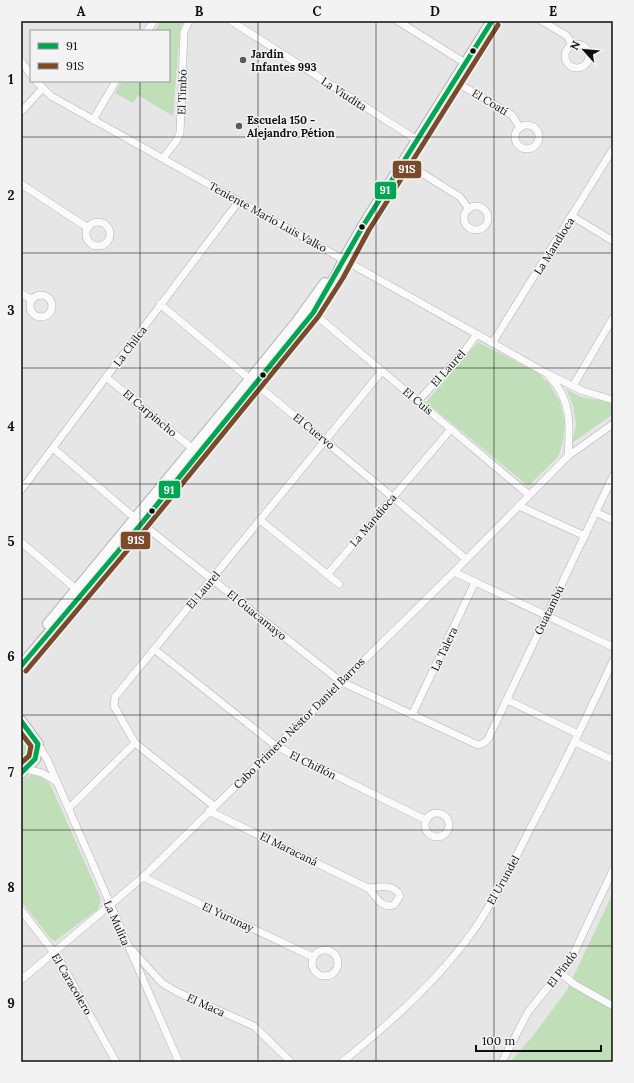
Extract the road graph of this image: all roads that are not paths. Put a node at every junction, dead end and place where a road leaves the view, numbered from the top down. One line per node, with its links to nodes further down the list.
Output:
1 (154, 21): 7 (street)
2 (189, 21): 21 (street, El Timbó)
3 (231, 21): 19 (street, La Viudita)
4 (398, 21): 10 (street)
5 (492, 21): 10 (main road)
6 (542, 21): 8 (street)
7 (148, 30)
8 (572, 45)
9 (21, 62): 11 (street)
10 (464, 63): 12 (main road)
11 (30, 74)
12 (454, 81): 18 (street, El Coatí); 19 (main road)
13 (37, 82): 15 (street, Teniente Mario Luis Valko)
14 (115, 82): 17 (street)
15 (42, 89): 16 (street); 17 (street, Teniente Mario Luis Valko)
16 (21, 112)
17 (93, 120): 21 (street, Teniente Mario Luis Valko)
18 (520, 128)
19 (417, 140): 22 (main road)
20 (613, 149): 26 (street, La Mandioca)
21 (163, 158): 24 (street, Teniente Mario Luis Valko)
22 (404, 162): 25 (street); 29 (main road)
23 (21, 184): 27 (street)
24 (239, 201): 29 (street, Teniente Mario Luis Valko); 32 (street, La Chilca)
25 (469, 209)
26 (572, 216): 28 (street); 36 (street, La Mandioca)
27 (88, 228)
28 (613, 241)
29 (344, 259): 33 (main road); 35 (street, Teniente Mario Luis Valko)
30 (21, 293): 31 (street)
31 (32, 300)
32 (160, 304): 39 (street, La Chilca); 40 (street, El Cuervo)
33 (310, 310): 37 (street, El Cuis); 40 (main road)
34 (613, 318): 41 (street)
35 (477, 334): 36 (street, Teniente Mario Luis Valko); 43 (street, El Laurel)
36 (493, 342): 38 (street, Teniente Mario Luis Valko)
37 (382, 371): 43 (street, El Cuis); 46 (street, El Laurel)
38 (546, 372): 41 (street, Teniente Mario Luis Valko); 49 (street)
39 (106, 376): 47 (street, La Chilca); 48 (street, El Carpincho)
40 (253, 382): 46 (street, El Cuervo); 48 (main road); 58 (main road)
41 (573, 386): 42 (street, Teniente Mario Luis Valko)
42 (613, 400)
43 (418, 401): 45 (street, El Cuis)
44 (613, 424): 49 (street, Cabo Primero Néstor Daniel Barros)
45 (451, 429): 52 (street, El Cuis); 53 (street, La Mandioca)
46 (326, 440): 53 (street, El Cuervo); 56 (street, El Laurel)
47 (53, 448): 51 (street, La Chilca); 58 (street, El Guacamayo)
48 (193, 449): 58 (main road)
49 (568, 456): 52 (street, Cabo Primero Néstor Daniel Barros)
50 (613, 476): 55 (street, Guatambú)
51 (21, 490)
52 (529, 495): 54 (street, Cabo Primero Néstor Daniel Barros)
53 (393, 496): 61 (street, El Cuervo); 63 (street, La Mandioca)
54 (519, 506): 59 (street); 61 (street, Cabo Primero Néstor Daniel Barros)
55 (596, 513): 57 (street); 59 (street, Guatambú)
56 (260, 520): 63 (street); 64 (street, El Laurel)
57 (613, 520)
58 (139, 521): 64 (street, El Guacamayo); 67 (main road); 73 (main road)
59 (585, 536): 68 (street, Guatambú)
60 (21, 542): 67 (street)
61 (466, 559): 62 (street, Cabo Primero Néstor Daniel Barros)
62 (454, 572): 65 (street); 74 (street, Cabo Primero Néstor Daniel Barros)
63 (327, 575): 66 (street)
64 (212, 578): 70 (street, El Laurel); 74 (street, El Guacamayo)
65 (475, 582): 68 (street); 76 (street, La Talera)
66 (339, 584)
67 (76, 589): 71 (main road)
68 (547, 616): 69 (street); 75 (street, Guatambú)
69 (613, 647)
70 (154, 649): 80 (street, El Laurel); 83 (street, El Chiflón)
71 (21, 657)
72 (613, 661): 78 (street, El Urundel)
73 (21, 666)
74 (341, 681): 76 (street, El Guacamayo); 83 (street, Cabo Primero Néstor Daniel Barros)
75 (507, 700): 78 (street); 81 (street, Guatambú)
76 (412, 716): 81 (street, El Guacamayo)
77 (21, 721): 82 (main road)
78 (578, 734): 79 (street, El Urundel)
79 (575, 742): 84 (street); 104 (street, El Urundel)
80 (135, 743): 87 (street); 88 (street, El Maracaná)
81 (484, 743)
82 (38, 744): 85 (main road); 86 (street, La Mulita)
83 (276, 746): 88 (street, Cabo Primero Néstor Daniel Barros); 89 (street, El Chiflón)
84 (613, 760)
85 (22, 771): 86 (street)
86 (57, 782): 87 (street, La Mulita)
87 (68, 808): 93 (street, La Mulita)
88 (212, 809): 91 (street, Cabo Primero Néstor Daniel Barros); 92 (street, El Maracaná)
89 (426, 820)
90 (613, 870): 98 (street, El Pindó)
91 (143, 877): 93 (street, Cabo Primero Néstor Daniel Barros); 97 (street, El Yurunay)
92 (368, 888)
93 (110, 906): 95 (street, La Mulita); 96 (street, Cabo Primero Néstor Daniel Barros)
94 (21, 910): 96 (street, El Caracolero)
95 (126, 943): 102 (street, La Mulita); 103 (street, El Maca)
96 (55, 953): 99 (street, Cabo Primero Néstor Daniel Barros); 101 (street, El Caracolero)
97 (313, 957)
98 (561, 973): 100 (street); 105 (street, El Pindó)
99 (21, 980)
100 (613, 1006)
101 (116, 1062)
102 (179, 1062)
103 (291, 1062)
104 (342, 1062)
105 (502, 1062)

